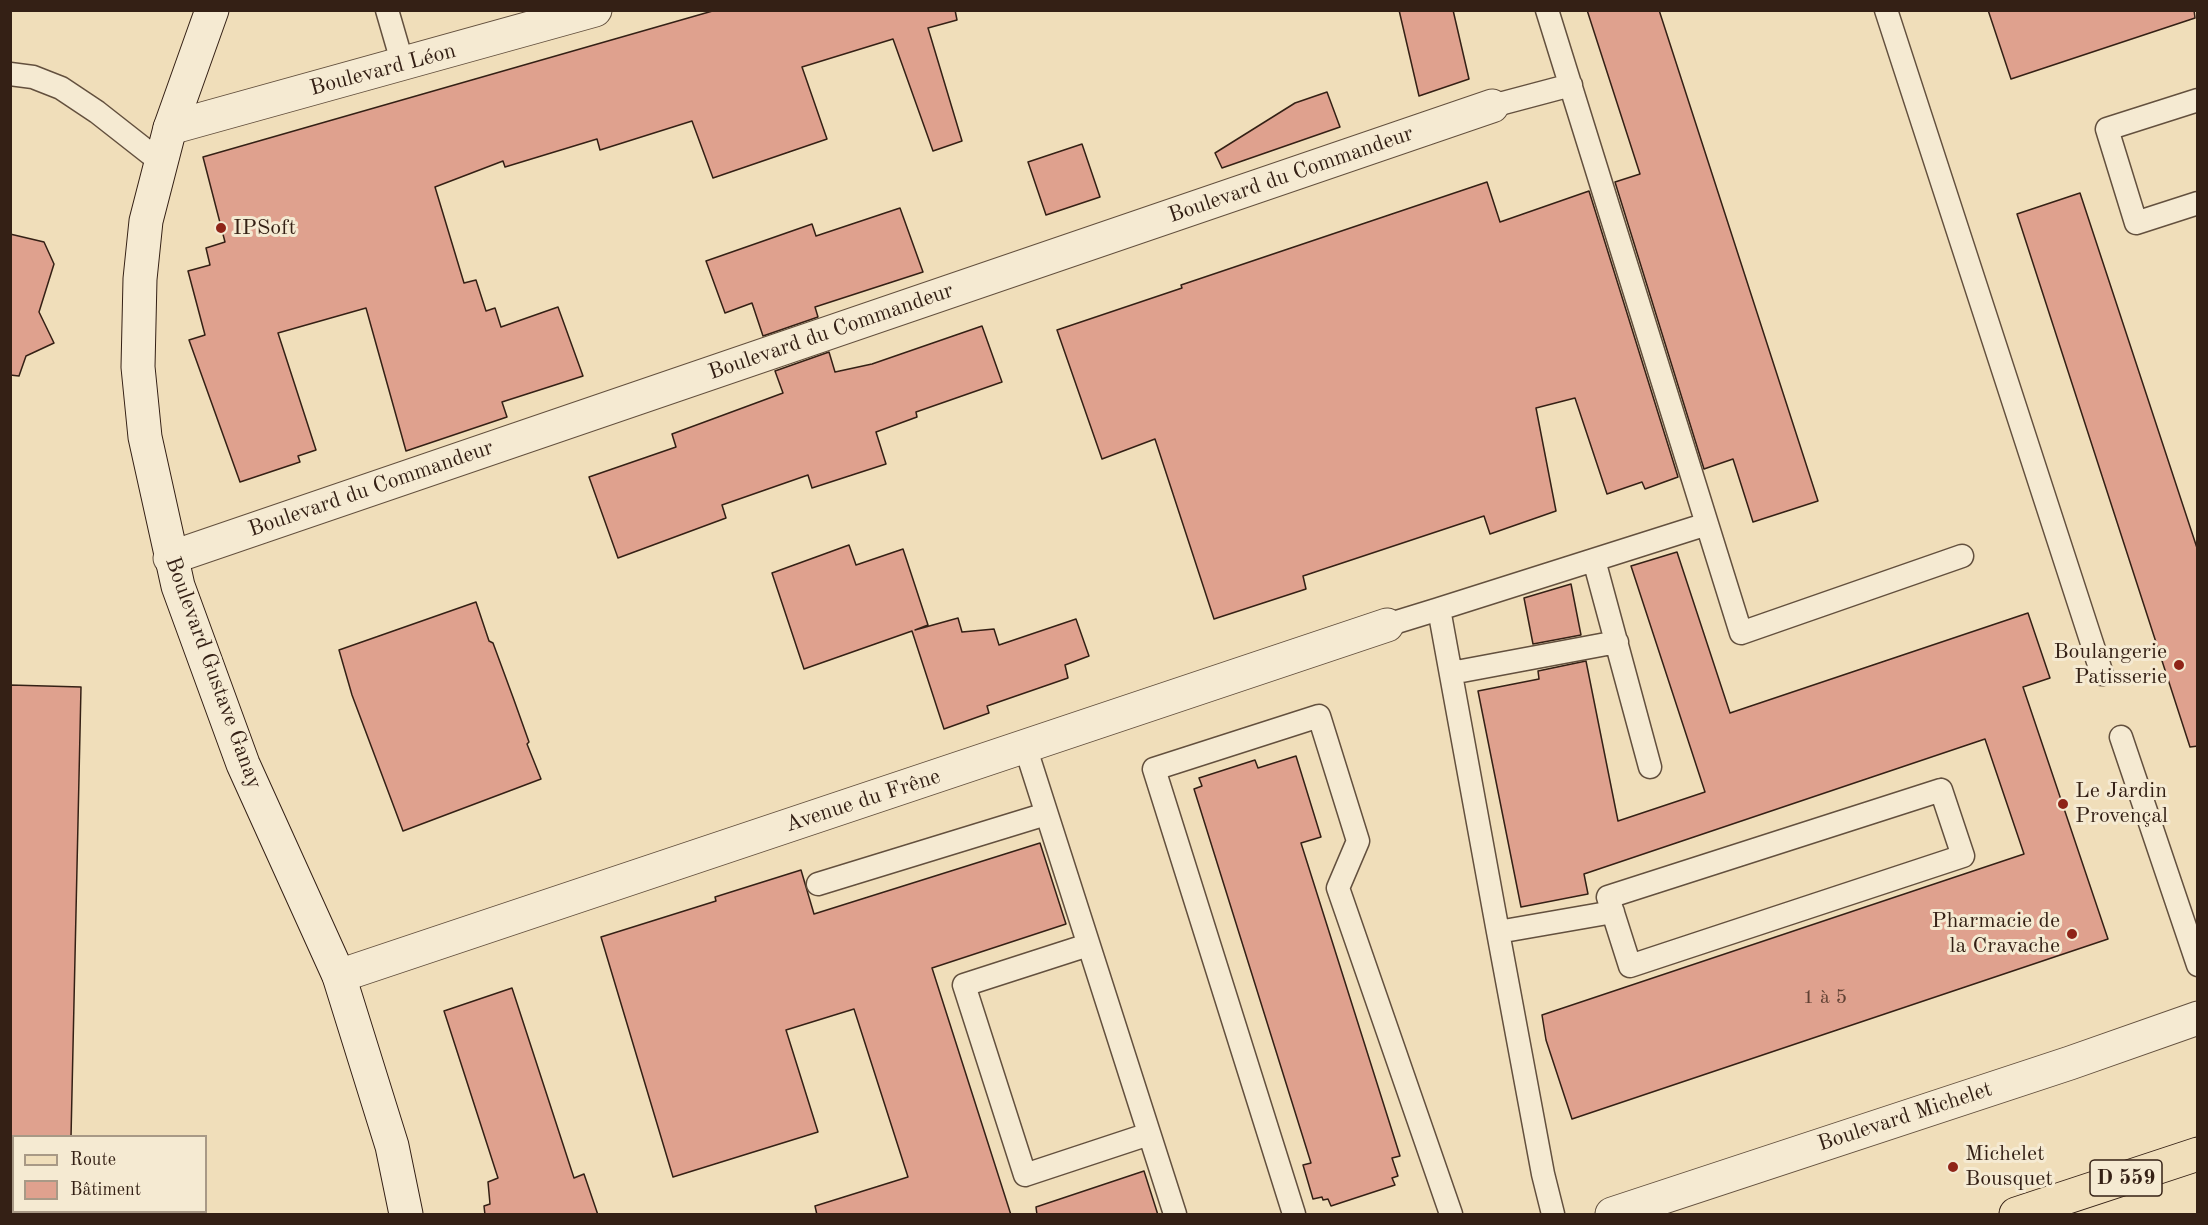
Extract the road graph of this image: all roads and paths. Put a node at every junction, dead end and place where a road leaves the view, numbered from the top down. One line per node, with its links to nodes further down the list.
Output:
1 (212, 10): 11 (street, Boulevard Gustave Ganay)
2 (387, 10): 6 (lane)
3 (595, 10): 6 (street, Boulevard Léon)
4 (1547, 10): 8 (lane)
5 (1886, 10): 22 (lane)
6 (403, 65): 11 (street, Boulevard Léon)
7 (10, 74): 12 (lane)
8 (1571, 85): 10 (lane); 14 (lane)
9 (2198, 100): 13 (lane)
10 (1492, 106): 16 (street, Boulevard du Commandeur)
11 (170, 128): 12 (street, Boulevard Gustave Ganay)
12 (162, 164): 16 (street, Boulevard Gustave Ganay)
13 (2198, 203)
14 (1707, 525): 15 (lane); 17 (lane)
15 (1962, 556)
16 (170, 558): 32 (street, Boulevard Gustave Ganay)
17 (1594, 560): 18 (lane); 20 (lane)
18 (1439, 609): 19 (lane); 21 (lane)
19 (1388, 626): 24 (street, Avenue du Frêne)
20 (1617, 642): 21 (lane); 25 (lane)
21 (1451, 673): 29 (lane)
22 (2102, 674)
23 (2121, 737): 31 (lane)
24 (1025, 746): 26 (lane); 32 (street, Avenue du Frêne)
25 (1650, 766)
26 (1046, 814): 27 (lane); 30 (lane)
27 (818, 884)
28 (1613, 912): 28 (lane); 29 (lane)
29 (1498, 932): 41 (lane)
30 (1088, 945): 34 (lane); 34 (lane)
31 (2198, 965)
32 (339, 976): 37 (street, Boulevard Gustave Ganay)
33 (2198, 1018): 42 (street, Boulevard Michelet)
34 (1149, 1134): 38 (lane)
35 (2198, 1154): 36 (main road, D 559)
36 (2056, 1208): 43 (main road, D 559)
37 (406, 1215)
38 (1175, 1215)
39 (1294, 1215): 40 (lane)
40 (1450, 1215)
41 (1553, 1215)
42 (1611, 1215)
43 (2016, 1215)

